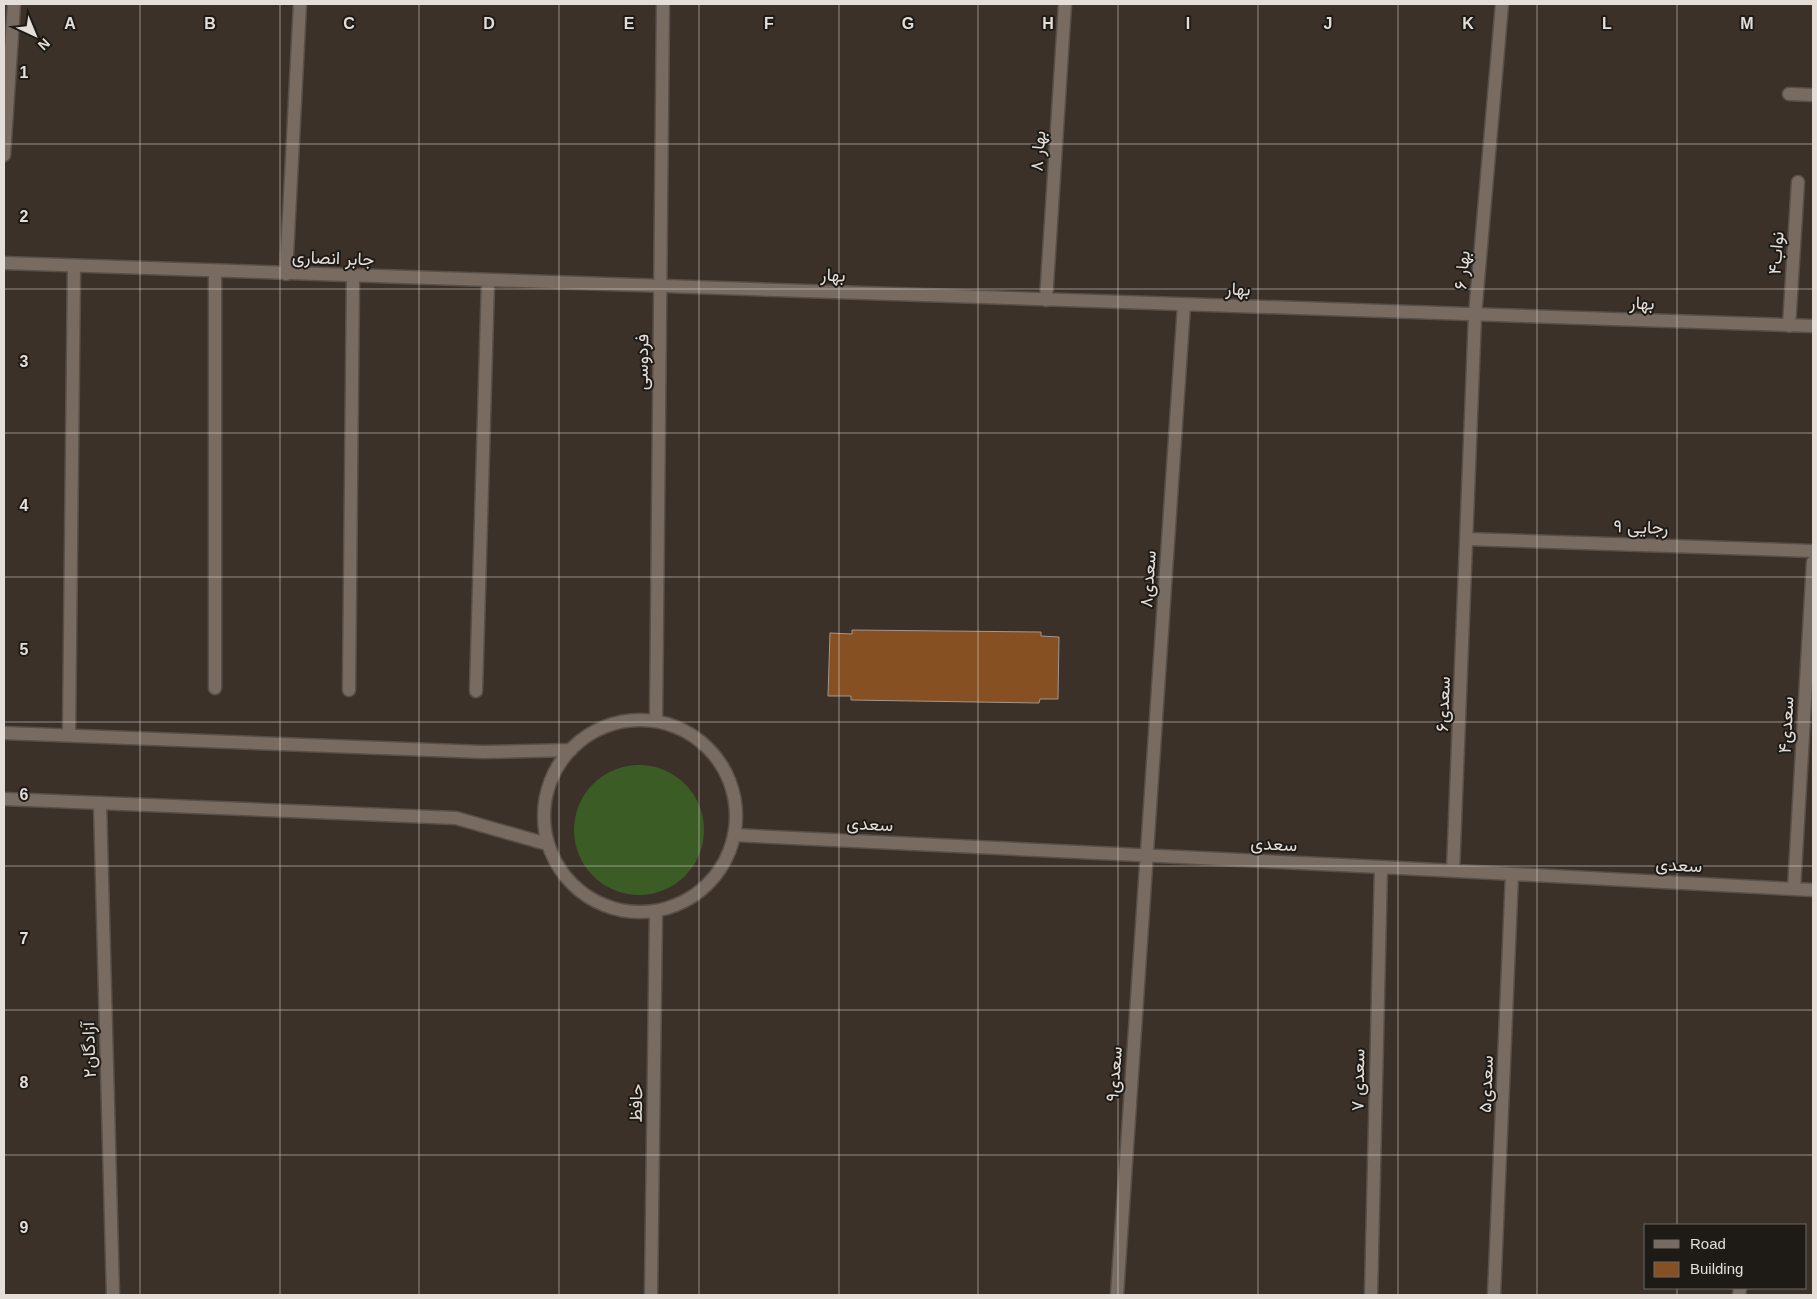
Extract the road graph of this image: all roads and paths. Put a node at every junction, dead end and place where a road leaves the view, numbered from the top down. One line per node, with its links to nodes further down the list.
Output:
1 (14, 4): 8 (street)
2 (300, 4): 13 (street)
3 (662, 4): 16 (street, فردوسی)
4 (1065, 4): 17 (street, بهار ۸)
5 (1502, 4): 19 (street, بهار ۶)
6 (1788, 94): 7 (street)
7 (1813, 95)
8 (4, 155)
9 (1798, 182): 20 (street, نواب۴)
10 (4, 263): 11 (street, جابر انصاری)
11 (74, 266): 12 (street, جابر انصاری); 30 (street)
12 (215, 271): 13 (street, جابر انصاری); 25 (street)
13 (286, 274): 14 (street, جابر انصاری)
14 (353, 276): 15 (street, جابر انصاری); 26 (street)
15 (488, 281): 16 (street, جابر انصاری); 27 (street)
16 (661, 287): 17 (street, بهار); 28 (street, فردوسی)
17 (1046, 300): 18 (street, بهار)
18 (1184, 305): 19 (street, بهار); 36 (street, سعدی۸)
19 (1475, 315): 20 (street, بهار); 22 (street, بهار ۶)
20 (1789, 326): 21 (street, بهار)
21 (1813, 326)
22 (1467, 539): 23 (street, رجایی ۹); 38 (street, سعدی۶)
23 (1813, 551)
24 (1813, 562): 40 (street, سعدی۴)
25 (215, 688)
26 (349, 690)
27 (476, 691)
28 (656, 721): 31 (street); 34 (street)
29 (4, 733): 30 (street)
30 (69, 736): 31 (street)
31 (571, 750): 35 (street)
32 (4, 799): 33 (street)
33 (100, 803): 35 (street); 43 (street, آزادگان۲)
34 (734, 835): 36 (street, سعدی); 42 (street)
35 (547, 844): 42 (street)
36 (1146, 855): 37 (street, سعدی); 45 (street, سعدی۹)
37 (1381, 866): 38 (street, سعدی); 46 (street, سعدی ۷)
38 (1453, 870): 39 (street, سعدی)
39 (1512, 874): 40 (street, سعدی); 47 (street, سعدی۵)
40 (1794, 889): 41 (street, سعدی)
41 (1813, 890)
42 (656, 911): 44 (street, حافظ)
43 (113, 1295)
44 (651, 1295)
45 (1117, 1295)
46 (1371, 1295)
47 (1494, 1295)

